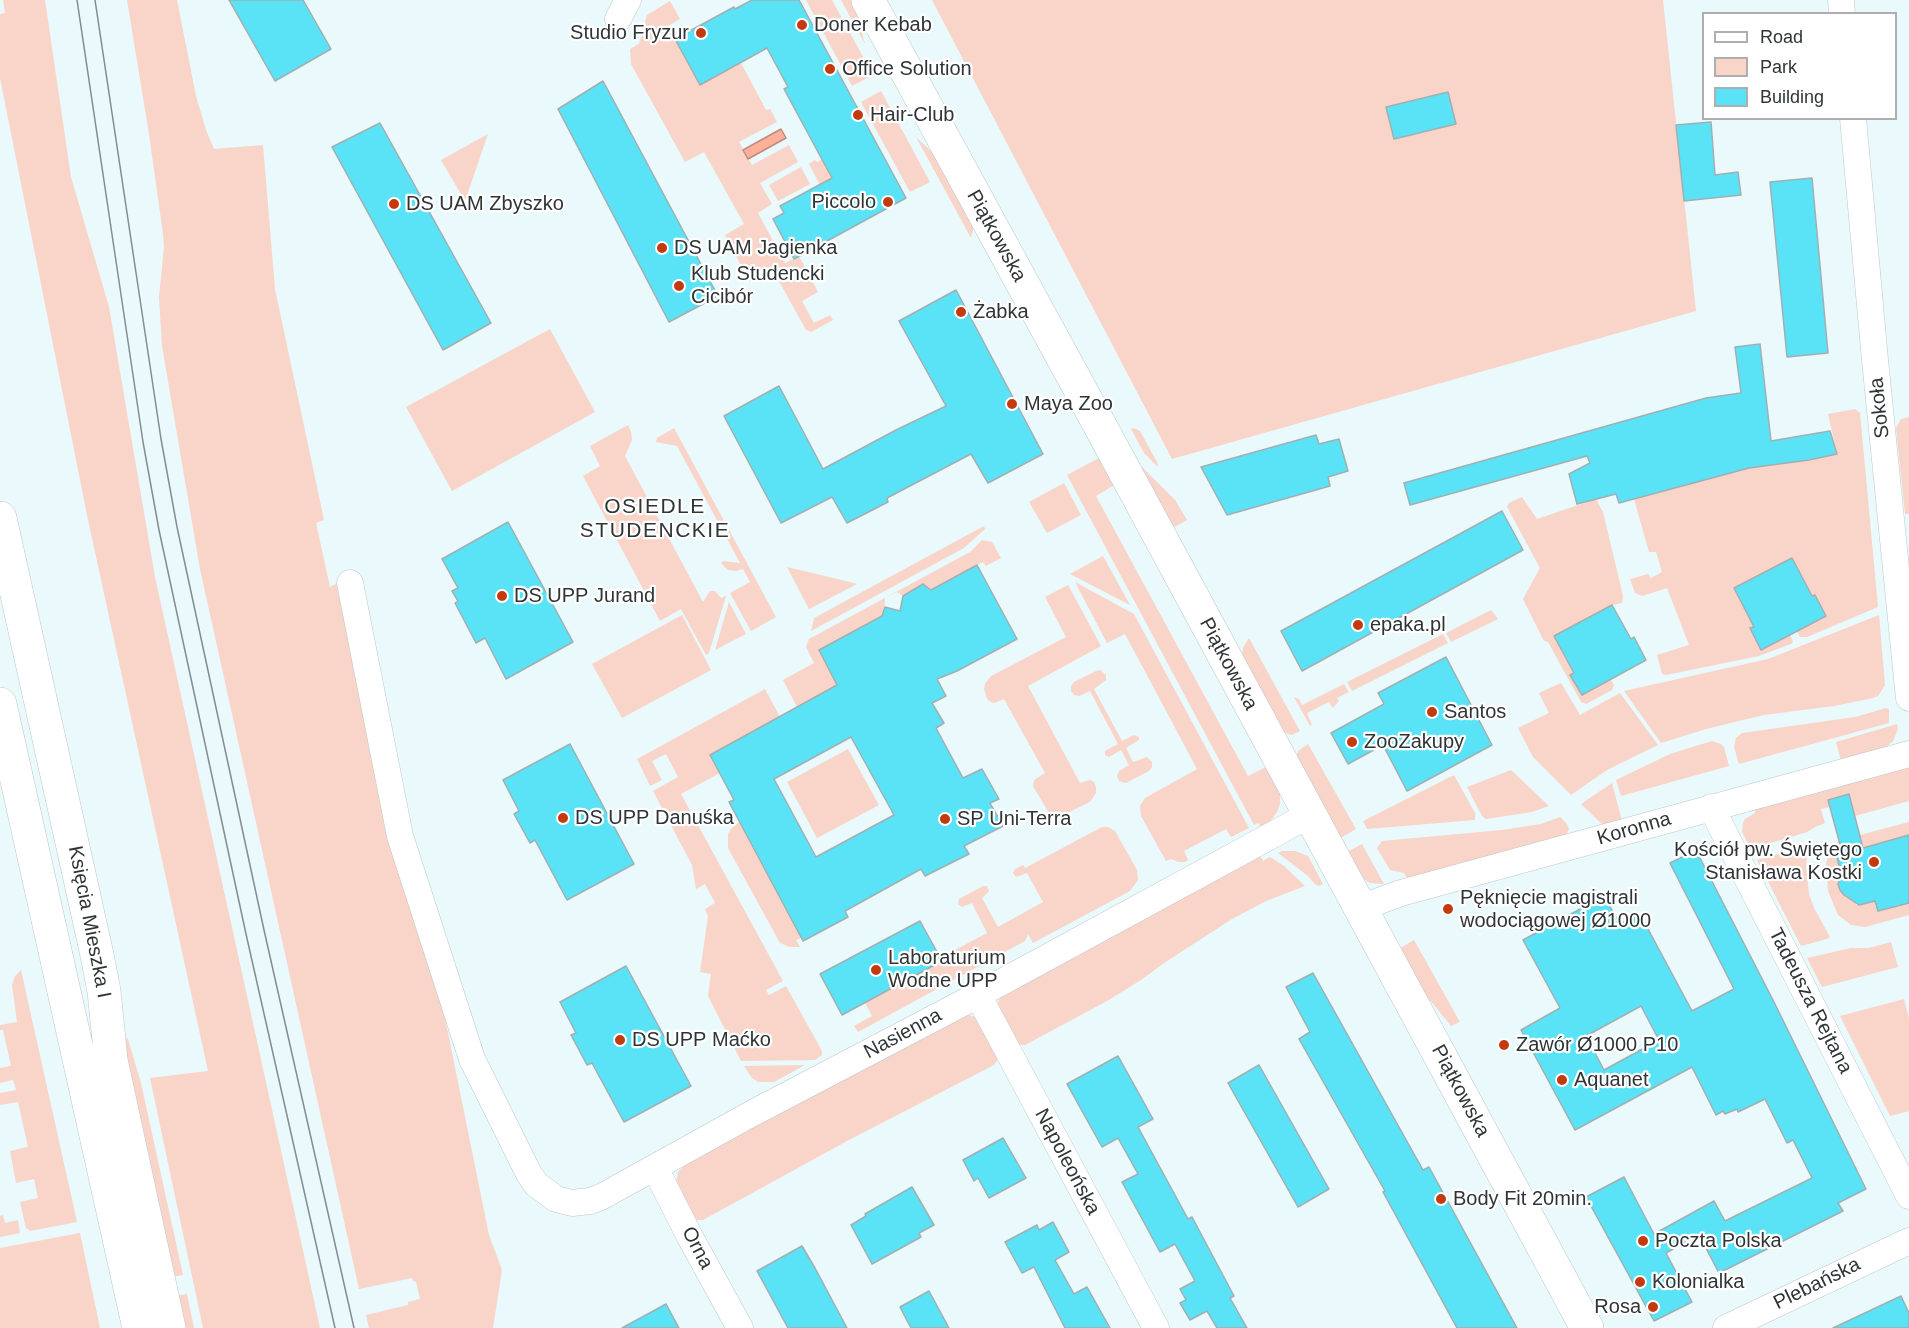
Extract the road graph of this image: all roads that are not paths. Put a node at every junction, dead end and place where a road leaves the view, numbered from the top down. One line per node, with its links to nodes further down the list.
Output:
1 (868, 0): 10 (street, Piątkowska)
2 (1853, 120): 5 (street, Sokoła)
3 (0, 518): 6 (street, Księcia Mieszka I)
4 (350, 583): 13 (street, Nasienna)
5 (1909, 698)
6 (45, 721): 7 (street); 17 (street, Księcia Mieszka I)
7 (2, 725): 16 (street, Księcia Mieszka I)
8 (1909, 754): 9 (street, Koronna)
9 (1711, 807): 11 (street, Koronna); 14 (street, Tadeusza Rejtana)
10 (1309, 815): 11 (street, Piątkowska); 12 (street, Nasienna)
11 (1360, 908): 20 (street, Piątkowska)
12 (978, 995): 13 (street, Nasienna); 19 (street, Napoleońska)
13 (655, 1168): 18 (street, Orna)
14 (1909, 1196)
15 (1909, 1241): 21 (street, Plebańska)
16 (139, 1328)
17 (169, 1328)
18 (740, 1328)
19 (1156, 1328)
20 (1587, 1328)
21 (1726, 1328)

